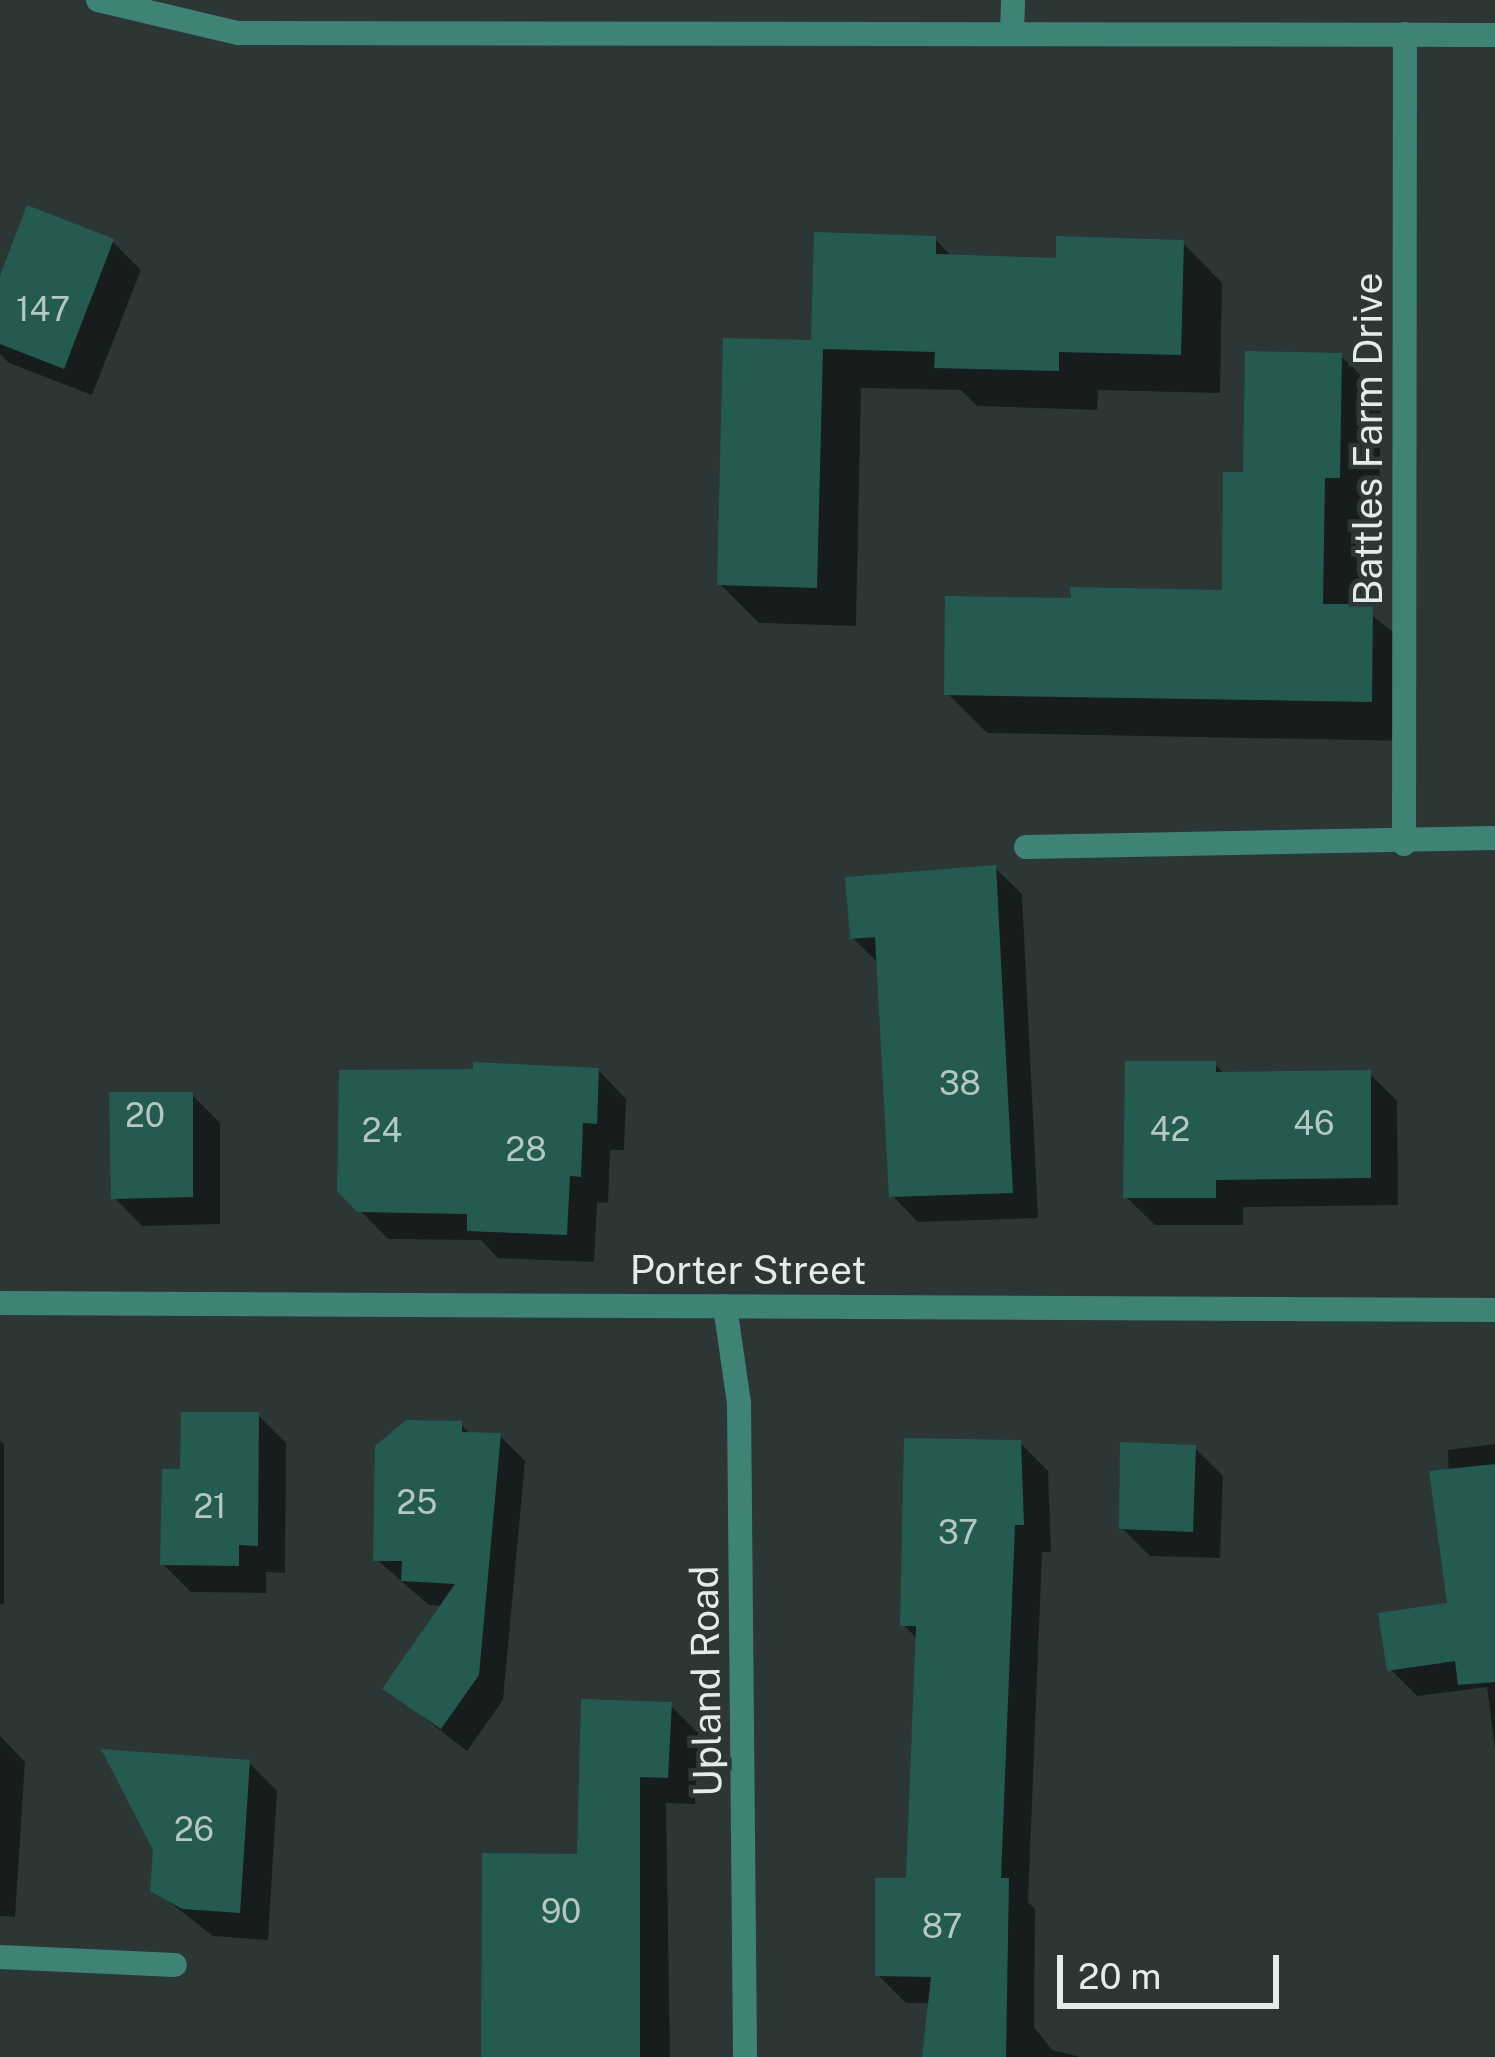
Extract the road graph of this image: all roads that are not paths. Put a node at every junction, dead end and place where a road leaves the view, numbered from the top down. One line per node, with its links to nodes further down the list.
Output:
1 (98, 0): 3 (street)
2 (1013, 0): 3 (street)
3 (1012, 32): 4 (street)
4 (1405, 34): 5 (street); 7 (street, Battles Farm Drive)
5 (1495, 35)
6 (1495, 838): 7 (street)
7 (1404, 844): 8 (street)
8 (1026, 847)
9 (0, 1303): 10 (street, Porter Street)
10 (725, 1306): 11 (street, Porter Street); 14 (street, Upland Road)
11 (1495, 1310)
12 (0, 1958): 13 (street)
13 (175, 1965)
14 (745, 2057)

